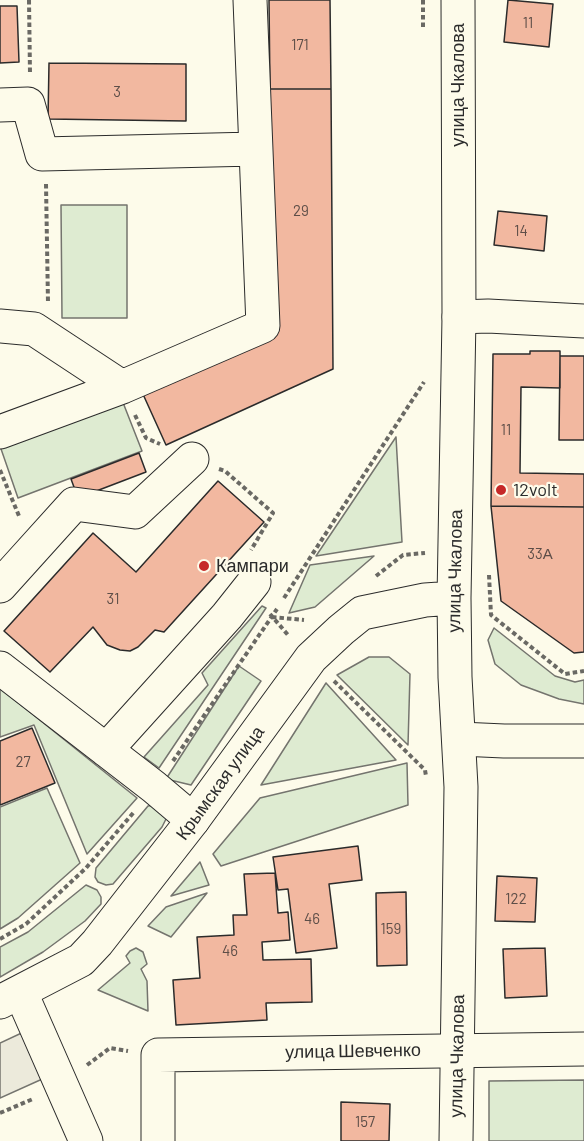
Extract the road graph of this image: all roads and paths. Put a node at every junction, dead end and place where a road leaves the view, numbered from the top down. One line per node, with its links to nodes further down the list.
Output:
1 (29, 0): 4 (path)
2 (250, 0): 5 (main road)
3 (459, 0): 6 (main road, улица Чкалова)
4 (14, 104): 5 (main road)
5 (255, 149): 9 (main road)
6 (459, 317): 7 (main road); 18 (main road, улица Чкалова)
7 (584, 321)
8 (0, 326): 9 (main road)
9 (122, 387): 11 (main road)
10 (403, 416): 24 (path)
11 (0, 432)
12 (192, 459): 14 (main road)
13 (0, 470): 14 (path)
14 (26, 556): 17 (main road)
15 (489, 572): 20 (path)
16 (254, 582): 23 (main road)
17 (0, 586)
18 (454, 598): 21 (main road, улица Чкалова); 25 (main road, Крымская улица)
19 (0, 668): 23 (main road)
20 (584, 671)
21 (460, 739): 22 (main road); 29 (main road, улица Чкалова)
22 (584, 741)
23 (106, 750): 24 (main road)
24 (154, 788): 25 (main road); 26 (path)
25 (193, 820): 27 (main road, Крымская улица)
26 (0, 939)
27 (10, 997): 30 (main road)
28 (584, 1049): 29 (main road, улица Шевченко)
29 (457, 1050): 31 (main road, улица Шевченко); 32 (main road, улица Чкалова)
30 (86, 1141)
31 (158, 1141)
32 (456, 1141)

